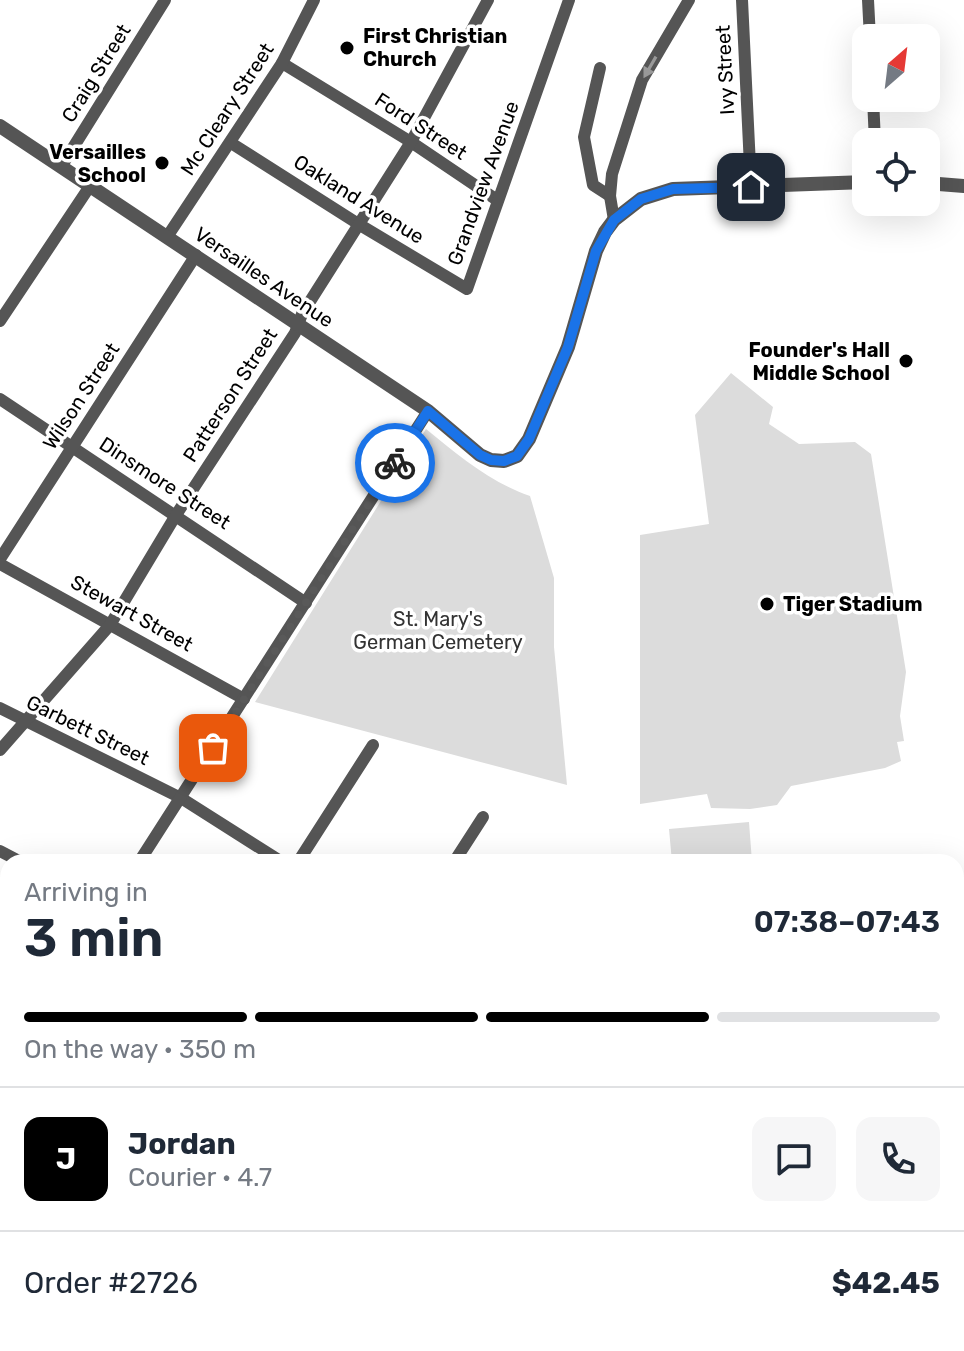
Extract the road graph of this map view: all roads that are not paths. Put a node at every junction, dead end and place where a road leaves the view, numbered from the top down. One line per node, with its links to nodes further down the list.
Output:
1 (165, 0): 14 (street, Craig Street)
2 (314, 0): 9 (street, Mc Cleary Street)
3 (488, 0): 12 (street, Patterson Street)
4 (569, 0): 21 (street, Grandview Avenue)
5 (689, 0): 20 (street, one-way to 20)
6 (742, 0): 19 (street, Ivy Street)
7 (868, 0): 8 (street)
8 (869, 24)
9 (282, 63): 12 (street, Ford Street); 13 (street, Mc Cleary Street)
10 (600, 68): 20 (street)
11 (0, 126): 14 (street, Versailles Avenue)
12 (411, 142): 21 (street, Ford Street); 23 (street, Patterson Street)
13 (231, 143): 23 (street, Oakland Avenue); 24 (street, Mc Cleary Street)
14 (61, 167): 17 (street, Versailles Avenue)
15 (852, 183): 19 (street)
16 (940, 184): 18 (street)
17 (90, 186): 24 (street, Versailles Avenue); 27 (street)
18 (964, 186)
19 (751, 187): 22 (street)
20 (610, 196): 22 (street)
21 (497, 200): 26 (street, Grandview Avenue)
22 (614, 220): 30 (street, Versailles Avenue)
23 (360, 225): 26 (street, Oakland Avenue); 28 (street, Patterson Street)
24 (167, 237): 25 (street, Versailles Avenue)
25 (196, 255): 28 (street, Versailles Avenue); 31 (street, Wilson Street)
26 (467, 289)
27 (0, 321)
28 (298, 323): 30 (street, Versailles Avenue); 32 (street, Patterson Street)
29 (0, 399): 31 (street, Dinsmore Street)
30 (428, 411): 34 (street)
31 (72, 446): 32 (street, Dinsmore Street); 33 (street, Wilson Street)
32 (176, 515): 34 (street, Dinsmore Street); 35 (street, Patterson Street)
33 (0, 562): 35 (street, Stewart Street)
34 (306, 603): 36 (street)
35 (110, 625): 36 (street, Stewart Street); 38 (street, Patterson Street)
36 (244, 699): 41 (street)
37 (0, 708): 38 (street, Garbett Street)
38 (26, 722): 40 (street, Patterson Street); 41 (street, Garbett Street)
39 (373, 745): 45 (street)
40 (0, 750)
41 (181, 798): 43 (street); 44 (street, Garbett Street)
42 (483, 817): 46 (street)
43 (144, 854)
44 (269, 854)
45 (303, 854)
46 (459, 854)

